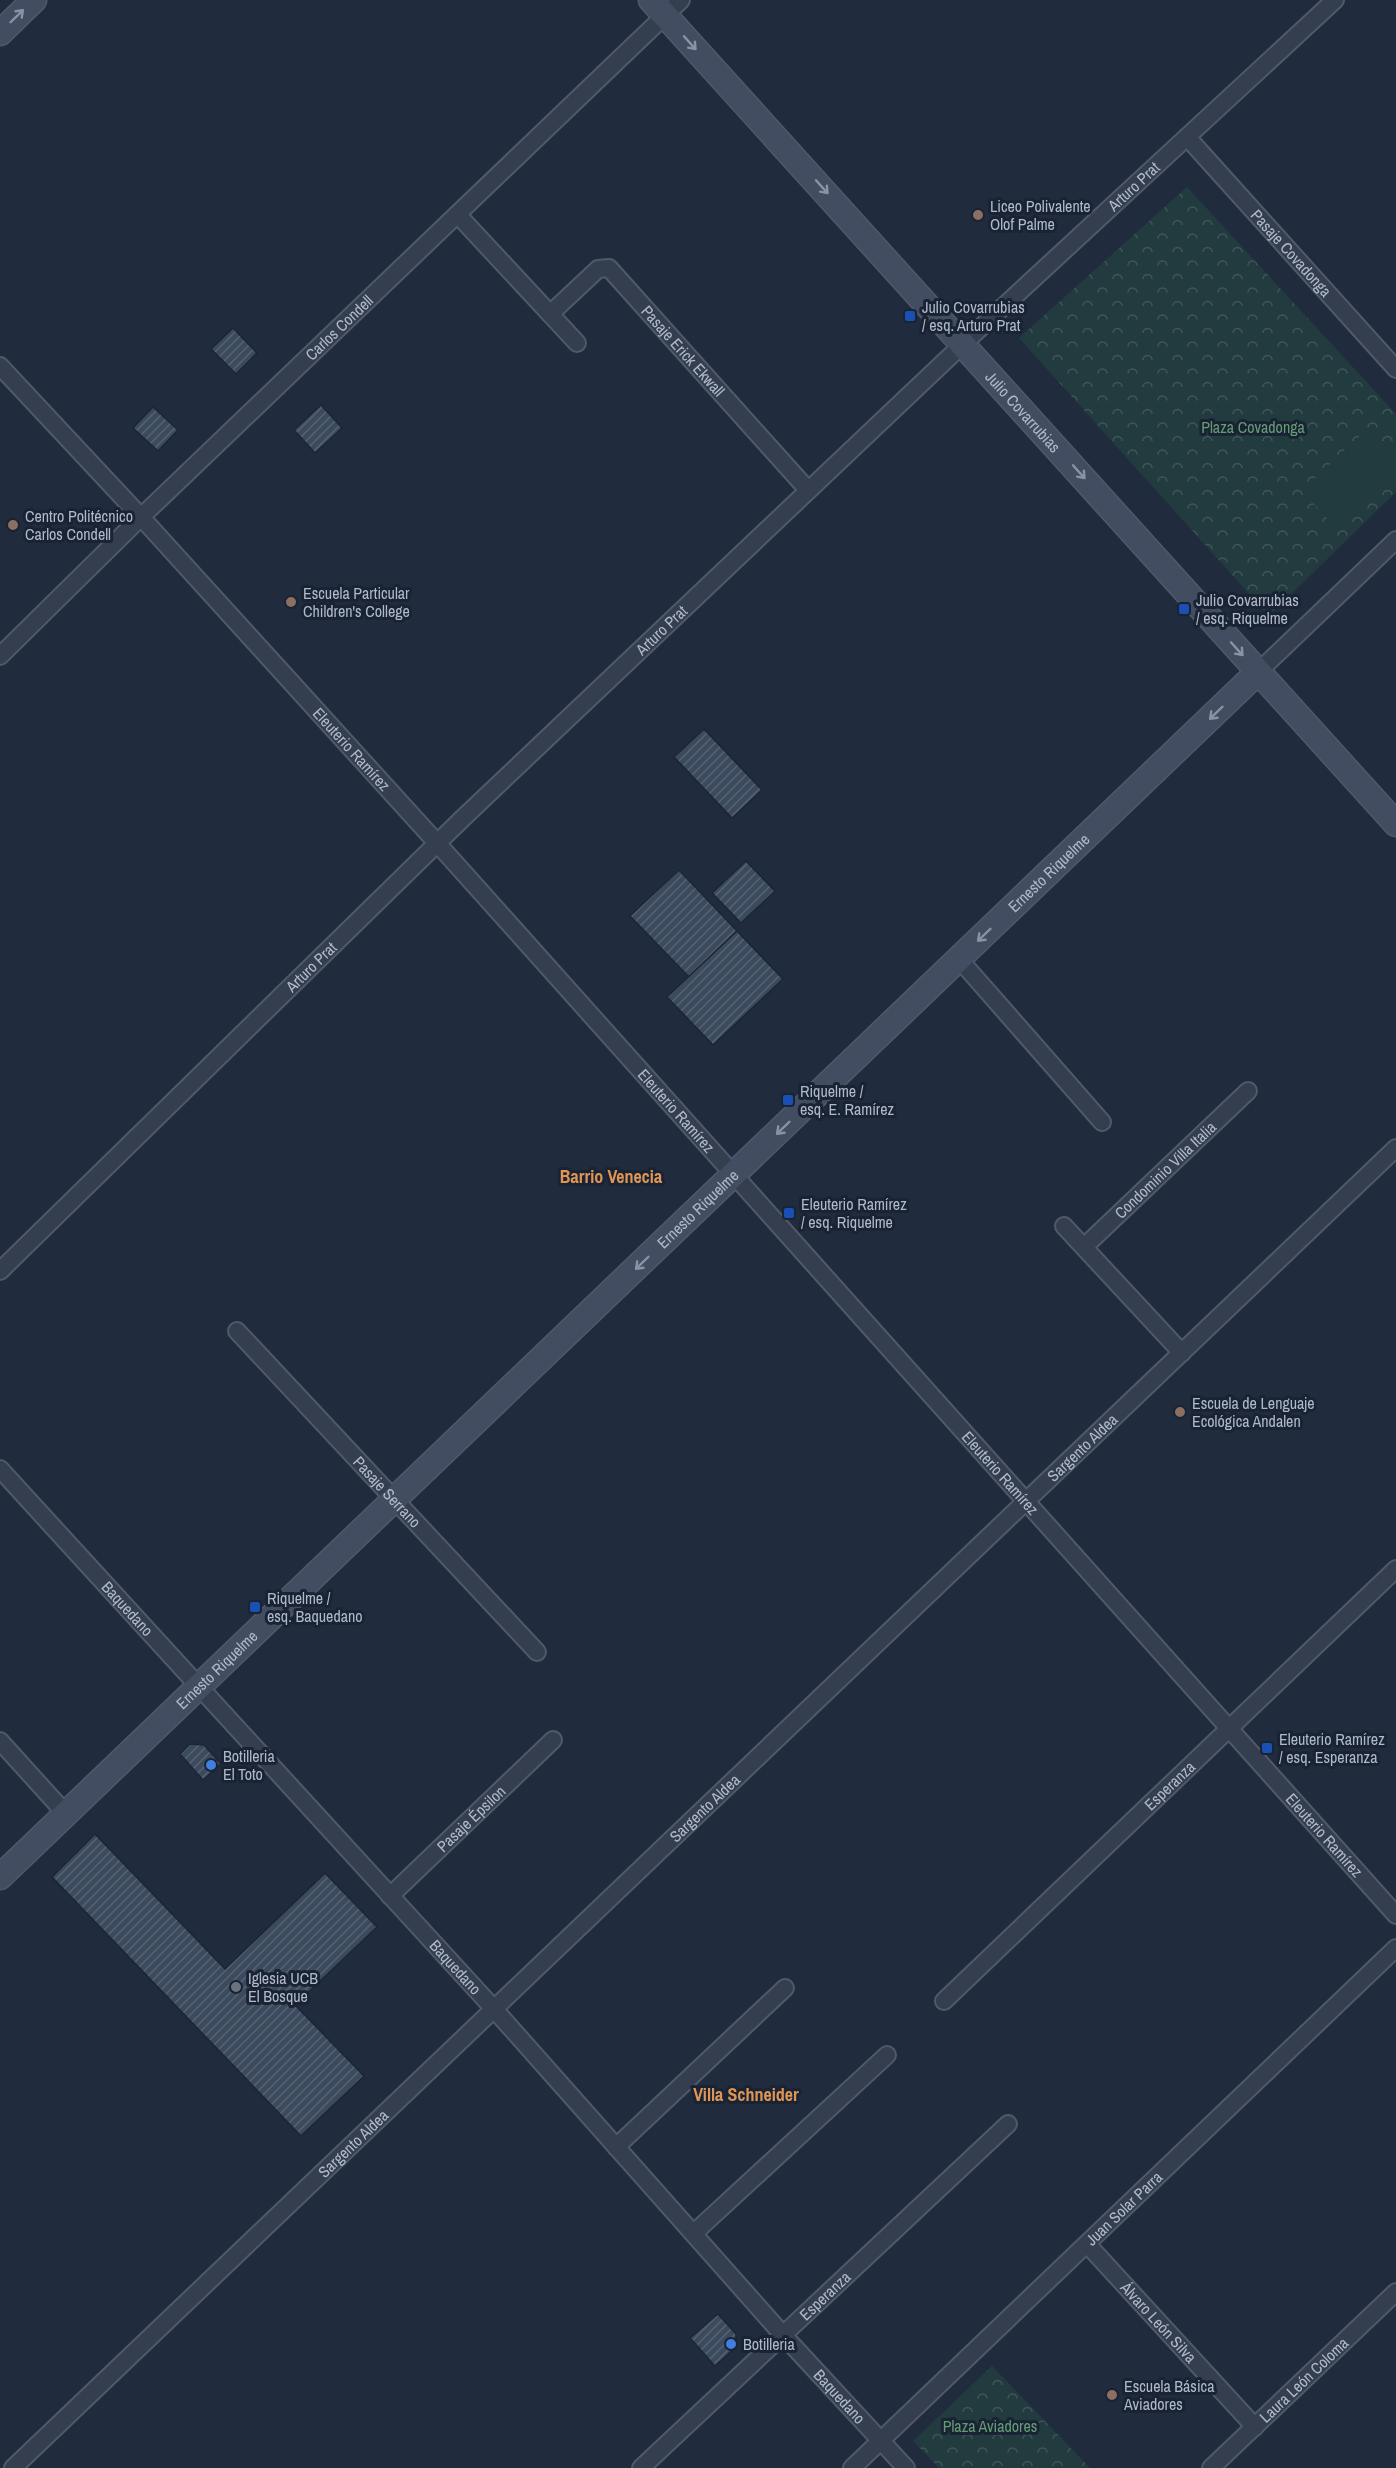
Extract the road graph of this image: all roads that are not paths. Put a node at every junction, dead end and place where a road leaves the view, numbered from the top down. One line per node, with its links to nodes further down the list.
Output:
1 (34, 0): 4 (street, one-way to 1)
2 (1335, 0): 5 (street, Arturo Prat)
3 (666, 5): 6 (street, Carlos Condell); 9 (street, Julio Covarrubias, one-way to 9)
4 (0, 33)
5 (1187, 137): 9 (street, Arturo Prat); 11 (street, Pasaje Covadonga)
6 (458, 215): 7 (street); 13 (street, Carlos Condell)
7 (550, 314): 8 (street); 12 (street, Pasaje Erick Ekwall)
8 (577, 343)
9 (964, 343): 12 (street, Arturo Prat); 16 (street, Julio Covarrubias, one-way to 16)
10 (0, 366): 13 (street, Eleuterio Ramírez)
11 (1396, 369)
12 (808, 490): 18 (street, Arturo Prat)
13 (141, 517): 15 (street, Carlos Condell); 18 (street, Eleuterio Ramírez)
14 (1396, 540): 16 (street, Ernesto Riquelme)
15 (0, 656)
16 (1258, 672): 17 (street, Julio Covarrubias); 19 (street, Ernesto Riquelme, one-way to 19)
17 (1396, 824)
18 (436, 843): 23 (street, Eleuterio Ramírez); 26 (street, Arturo Prat)
19 (959, 959): 21 (street); 23 (street, Ernesto Riquelme, one-way to 23)
20 (1248, 1091): 25 (street, Condominio Villa Italia)
21 (1102, 1122)
22 (1396, 1148): 28 (street, Sargento Aldea)
23 (733, 1176): 30 (street, Ernesto Riquelme, one-way to 30); 31 (street, Eleuterio Ramírez)
24 (1064, 1226): 25 (street)
25 (1084, 1247): 28 (street)
26 (0, 1271)
27 (237, 1331): 30 (street, Pasaje Serrano)
28 (1182, 1353): 31 (street, Sargento Aldea)
29 (0, 1469): 34 (street, Baquedano)
30 (395, 1500): 33 (street, Pasaje Serrano); 34 (street, Ernesto Riquelme)
31 (1025, 1502): 35 (street, Eleuterio Ramírez); 45 (street, Sargento Aldea)
32 (1396, 1569): 35 (street, Esperanza)
33 (537, 1652)
34 (199, 1688): 38 (street, Ernesto Riquelme); 40 (street, Baquedano)
35 (1228, 1729): 41 (street, Eleuterio Ramírez); 44 (street, Esperanza)
36 (553, 1740): 40 (street, Pasaje Épsilon)
37 (0, 1741): 38 (street)
38 (66, 1814): 39 (street, Ernesto Riquelme)
39 (0, 1877)
40 (390, 1896): 45 (street, Baquedano)
41 (1396, 1915)
42 (1396, 1948): 50 (street, Juan Solar Parra)
43 (785, 1988): 48 (street)
44 (944, 2001)
45 (494, 2009): 48 (street, Baquedano); 55 (street, Sargento Aldea)
46 (888, 2055): 49 (street)
47 (1008, 2124): 52 (street, Esperanza)
48 (616, 2147): 49 (street, Baquedano)
49 (694, 2233): 52 (street, Baquedano)
50 (1087, 2244): 53 (street, Álvaro León Silva); 54 (street, Juan Solar Parra)
51 (1396, 2292): 53 (street, Laura León Coloma)
52 (783, 2335): 54 (street, Baquedano); 56 (street, Esperanza)
53 (1255, 2427): 59 (street, Laura León Coloma)
54 (881, 2441): 57 (street, Juan Solar Parra); 58 (street, Baquedano)
55 (13, 2468)
56 (640, 2468)
57 (852, 2468)
58 (906, 2468)
59 (1211, 2468)

